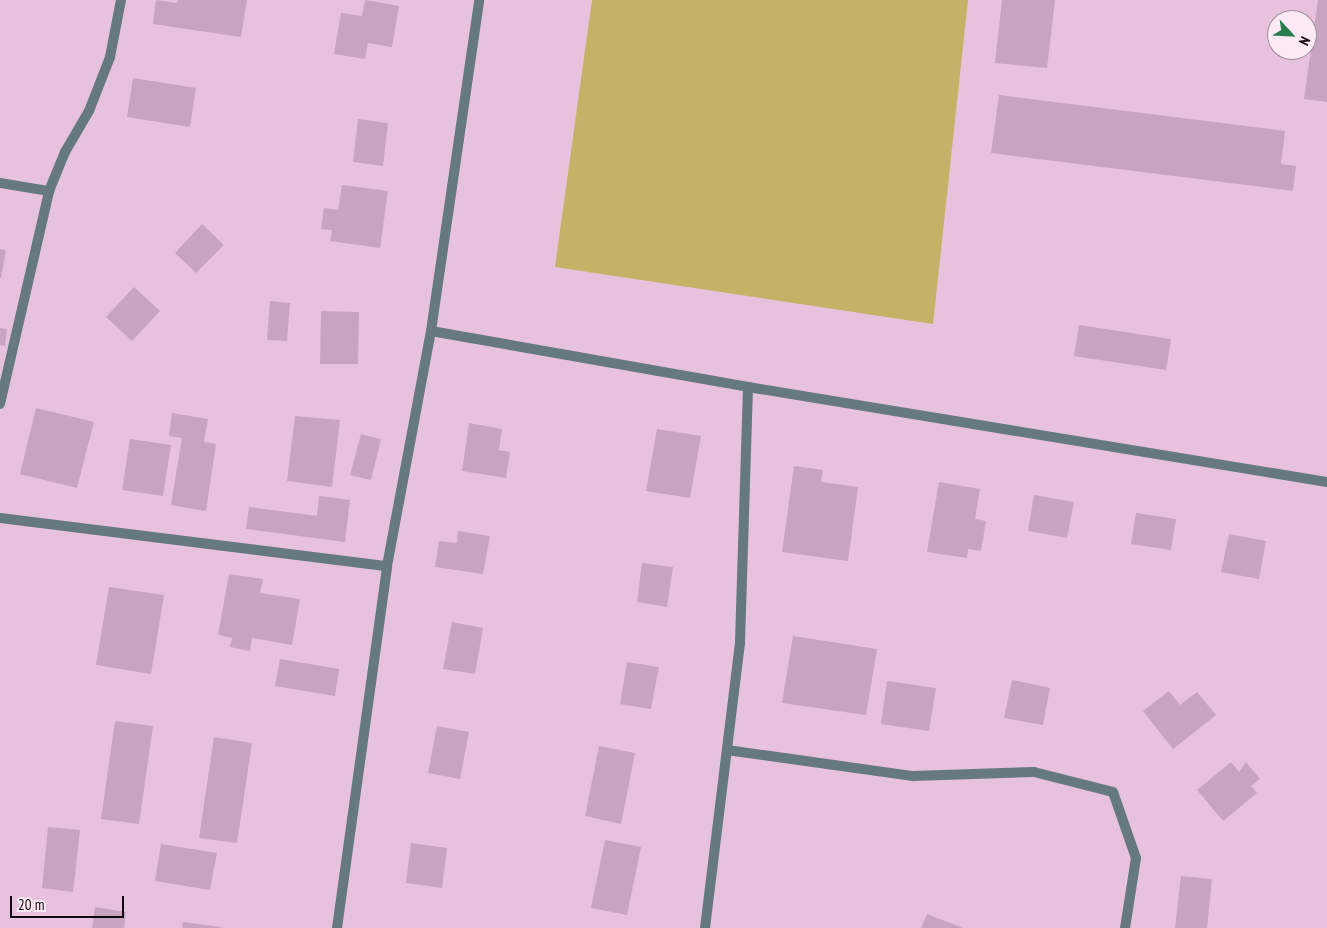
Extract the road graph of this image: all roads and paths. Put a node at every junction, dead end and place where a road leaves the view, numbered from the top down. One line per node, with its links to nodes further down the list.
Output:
1 (120, 0): 4 (street)
2 (479, 0): 5 (street)
3 (0, 183): 4 (street)
4 (49, 191): 7 (street)
5 (431, 331): 6 (street); 10 (street)
6 (748, 387): 8 (street); 11 (street)
7 (0, 404)
8 (1327, 482)
9 (0, 518): 10 (street)
10 (387, 566): 12 (street)
11 (727, 750): 13 (street); 14 (street)
12 (337, 928)
13 (705, 928)
14 (1125, 928)

